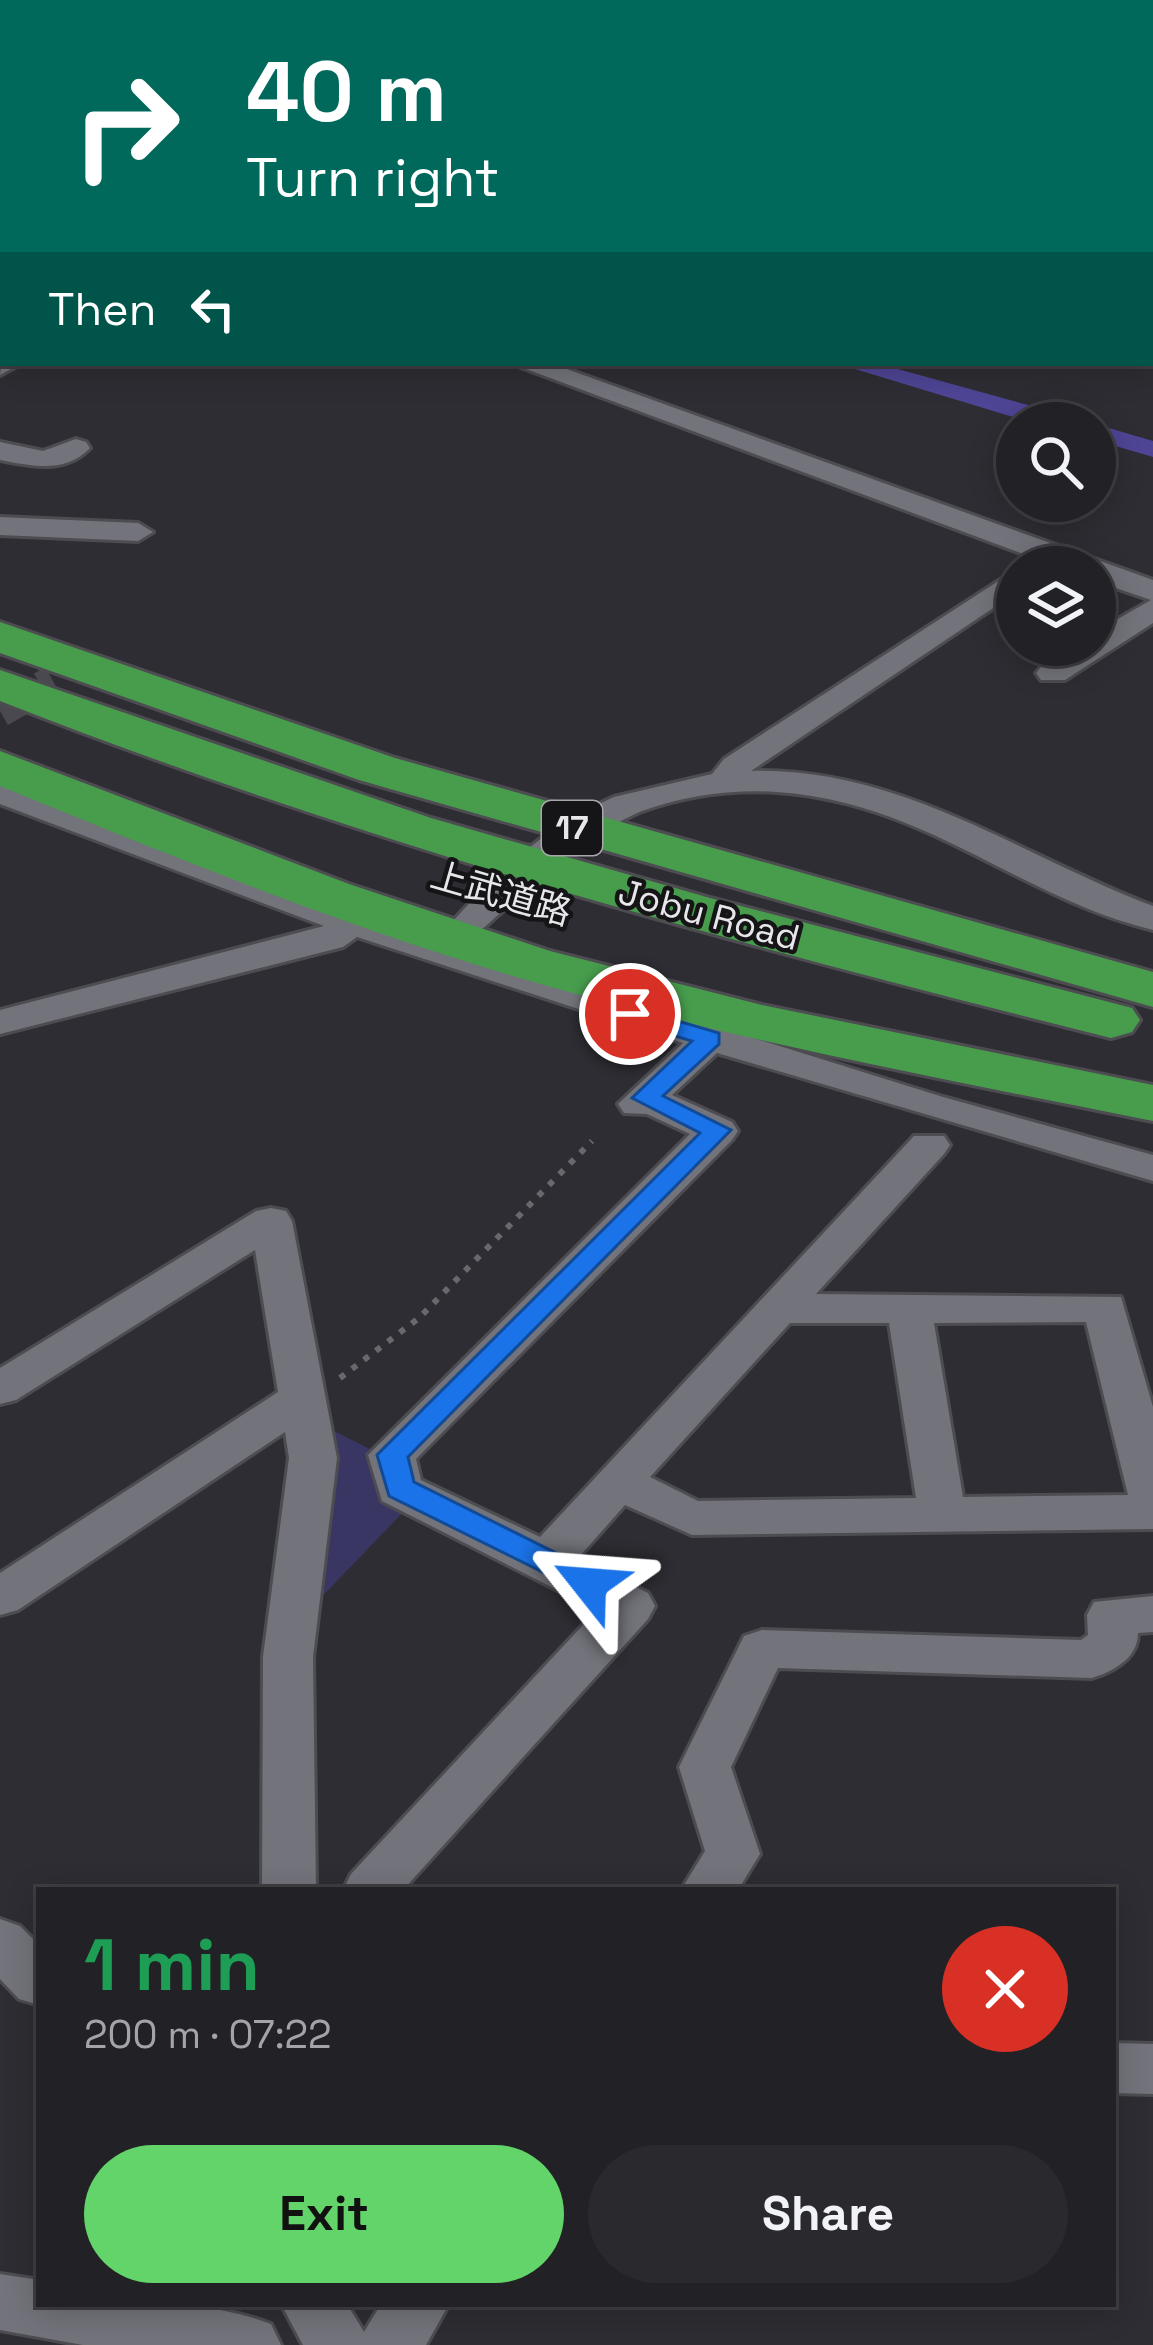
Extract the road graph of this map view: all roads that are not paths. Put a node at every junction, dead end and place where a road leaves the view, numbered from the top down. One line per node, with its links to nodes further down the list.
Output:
1 (532, 366): 6 (street)
2 (76, 448): 3 (street)
3 (0, 451)
4 (0, 526): 5 (street)
5 (138, 532)
6 (1005, 546)
7 (1116, 577): 8 (street)
8 (1153, 591)
9 (996, 592): 16 (street)
10 (1153, 609): 12 (street)
11 (0, 638): 13 (highway, 17)
12 (1053, 673)
13 (42, 678): 18 (highway, 17); 23 (highway, Jobu Road / 17)
14 (0, 724): 25 (highway, 上武道路 / 17)
15 (0, 767): 26 (highway)
16 (724, 782): 18 (street); 19 (street)
17 (0, 791): 20 (street)
18 (557, 841): 21 (highway, 17)
19 (1153, 920)
20 (348, 926): 22 (street); 24 (street)
21 (1153, 990)
22 (0, 1022)
23 (1153, 1031)
24 (710, 1039): 28 (street); 37 (street)
25 (1153, 1062)
26 (1153, 1103)
27 (929, 1145): 30 (street)
28 (1153, 1168)
29 (909, 1308): 30 (street); 34 (street); 36 (street)
30 (778, 1309): 33 (street)
31 (0, 1389): 32 (street)
32 (303, 1402): 38 (street); 40 (street)
33 (617, 1483): 36 (street); 37 (street)
34 (1153, 1500)
35 (1153, 1512): 36 (street)
36 (943, 1514)
37 (547, 1561): 41 (street)
38 (0, 1597)
39 (1153, 1614): 42 (street)
40 (289, 1887)
41 (373, 1887)
42 (710, 1887)
43 (0, 1942): 44 (street)
44 (36, 1979)
45 (1116, 2068): 46 (street)
46 (1153, 2069)
47 (0, 2302): 50 (street)
48 (315, 2307): 51 (street)
49 (416, 2307): 52 (street)
50 (249, 2345)
51 (338, 2345)
52 (389, 2345)

